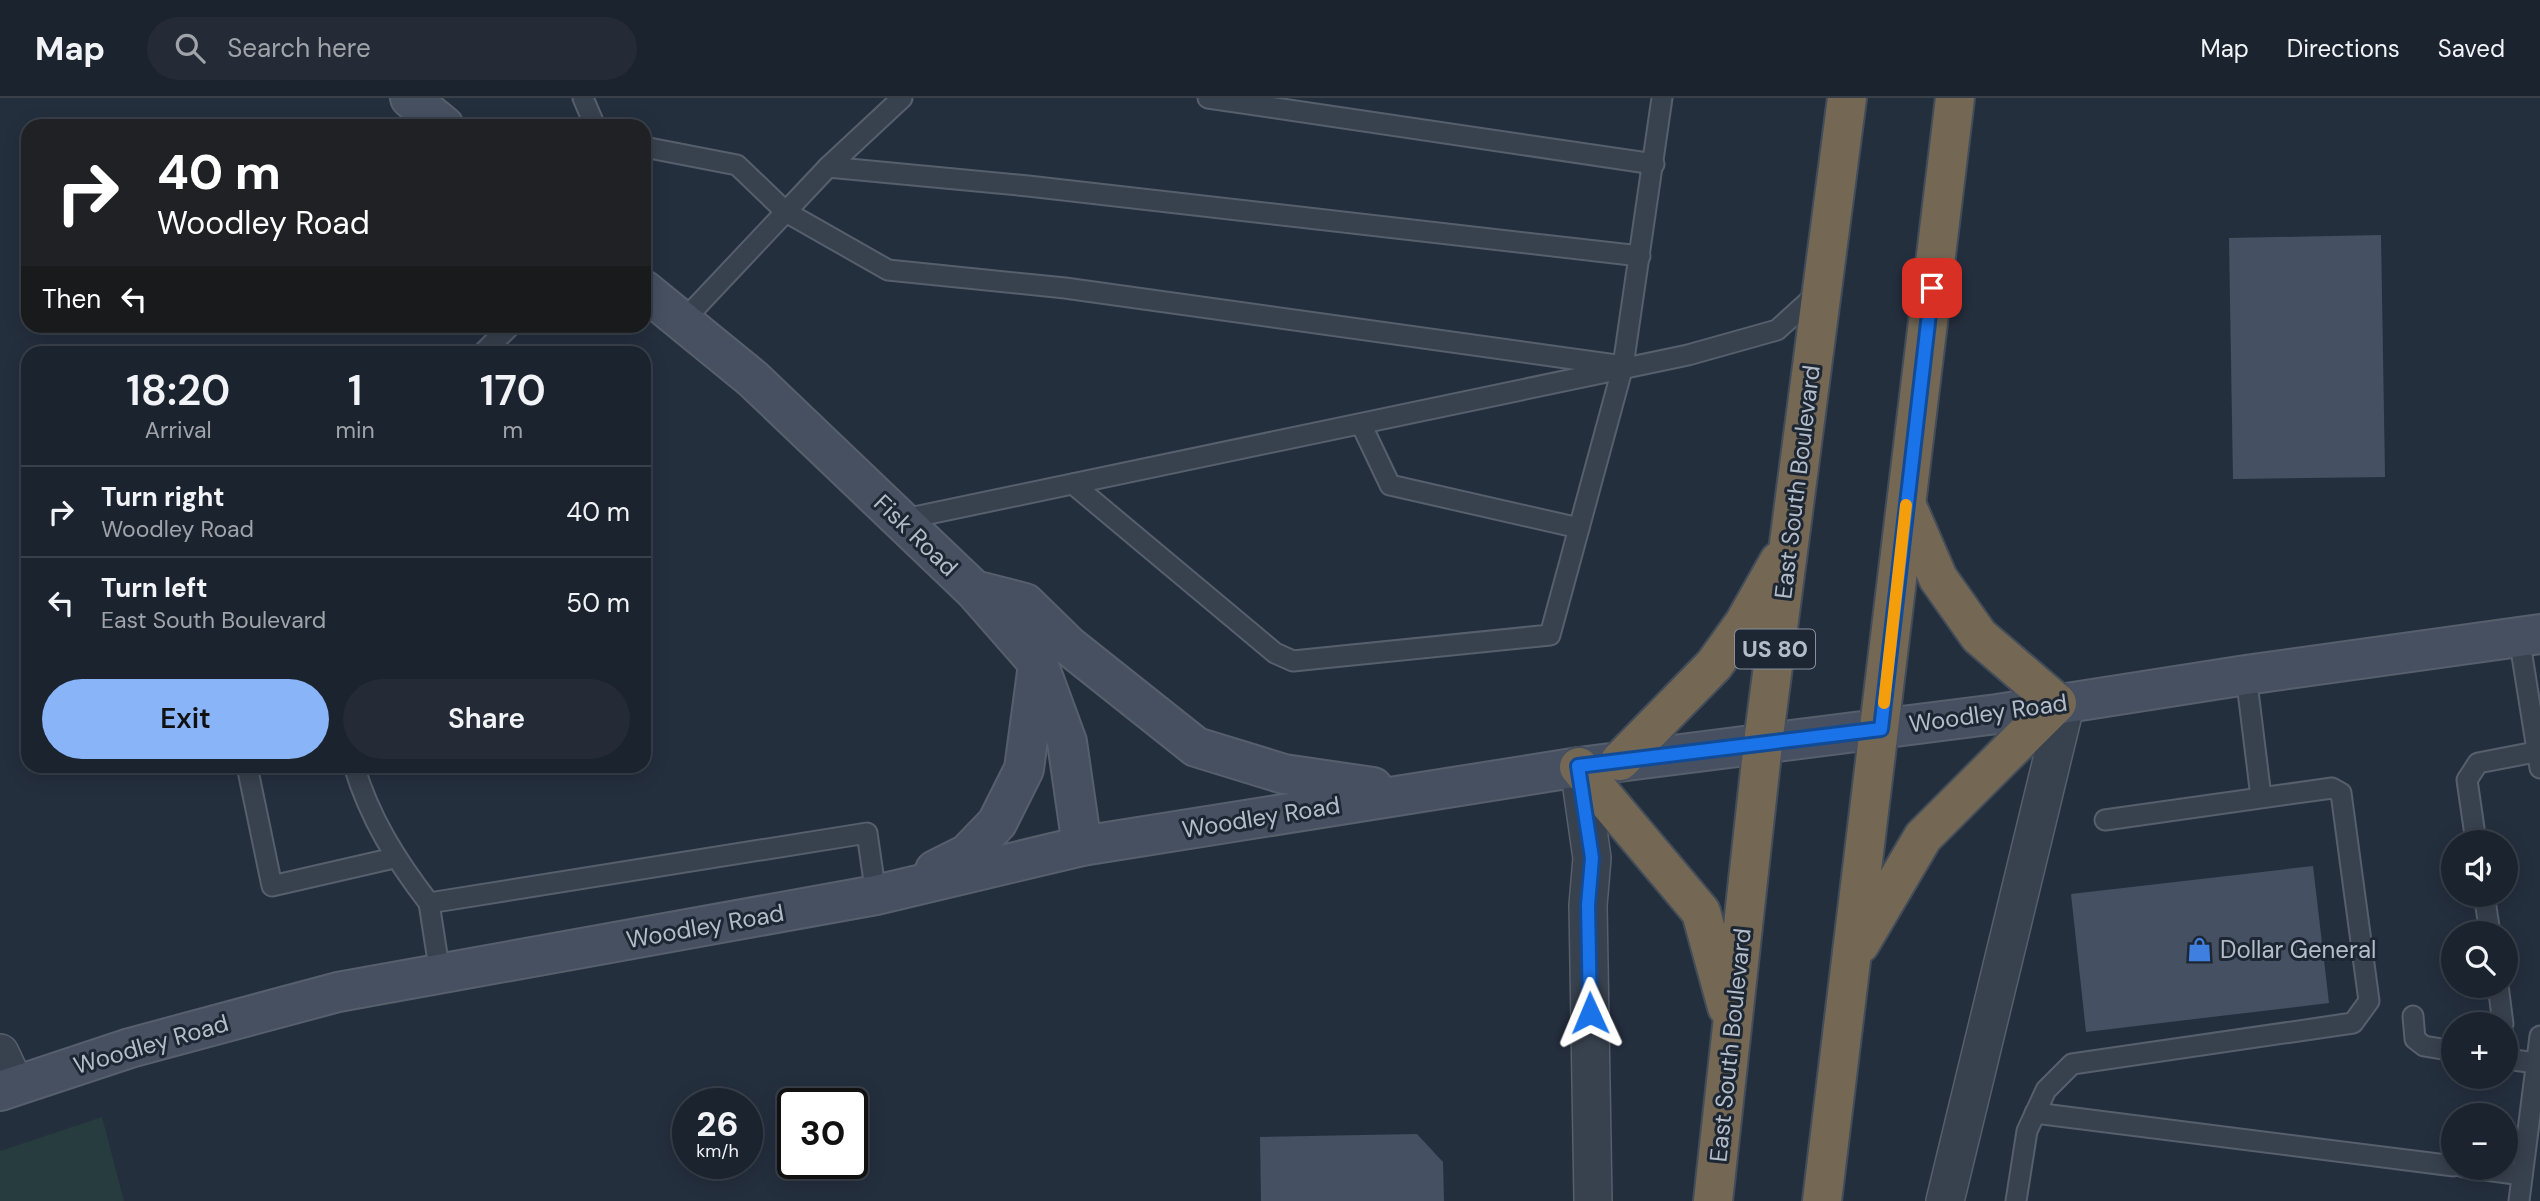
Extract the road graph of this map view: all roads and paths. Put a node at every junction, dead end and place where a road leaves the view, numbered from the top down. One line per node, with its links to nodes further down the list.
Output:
1 (410, 98): 8 (main road)
2 (583, 98): 9 (lane)
3 (902, 98): 12 (lane)
4 (1208, 98): 11 (lane)
5 (1662, 98): 11 (lane)
6 (1847, 98): 15 (highway, East South Boulevard / US 80)
7 (1955, 98): 23 (highway)
8 (436, 119)
9 (592, 119)
10 (651, 148): 13 (lane)
11 (1654, 164): 14 (lane)
12 (828, 167): 13 (lane); 14 (lane)
13 (786, 212): 17 (lane); 20 (lane)
14 (1640, 256): 20 (lane)
15 (1822, 289): 20 (lane); 26 (highway, East South Boulevard / US 80)
16 (651, 296): 17 (main road, Fisk Road)
17 (682, 322): 24 (main road, Fisk Road)
18 (503, 333): 19 (lane)
19 (490, 346)
20 (1623, 366): 21 (lane); 25 (lane)
21 (1361, 424): 22 (lane); 25 (lane)
22 (1073, 484): 24 (lane); 25 (lane)
23 (1906, 505): 31 (highway); 32 (highway)
24 (900, 520): 27 (main road, Fisk Road)
25 (1579, 528)
26 (1789, 544): 33 (highway, East South Boulevard / US 80); 35 (highway)
27 (974, 590): 29 (main road, Fisk Road); 39 (main road)
28 (2530, 636): 30 (main road, Woodley Road); 34 (lane)
29 (1038, 663): 43 (main road, Fisk Road); 45 (main road)
30 (2246, 675): 31 (main road, Woodley Road); 40 (lane)
31 (2062, 703): 32 (main road, Woodley Road); 47 (highway); 63 (street)
32 (1881, 729): 33 (main road, Woodley Road); 47 (highway)
33 (1763, 743): 35 (main road, Woodley Road); 50 (highway, East South Boulevard / US 80)
34 (2539, 756): 42 (lane)
35 (1620, 761): 36 (main road, Woodley Road)
36 (1578, 766): 39 (main road, Woodley Road); 50 (highway); 60 (street)
37 (248, 773): 44 (lane)
38 (356, 773): 44 (lane)
39 (1410, 792): 43 (main road, Woodley Road)
40 (2262, 797): 41 (lane); 56 (lane)
41 (2105, 820)
42 (2474, 830)
43 (1082, 846): 45 (main road, Woodley Road)
44 (394, 858): 46 (lane)
45 (882, 894): 46 (lane); 48 (main road, Woodley Road)
46 (429, 903): 48 (lane)
47 (1852, 958): 62 (highway)
48 (440, 974): 55 (main road, Woodley Road)
49 (2413, 1016): 52 (lane)
50 (1732, 1028): 61 (highway, East South Boulevard / US 80)
51 (2540, 1036): 54 (lane)
52 (2441, 1049)
53 (2518, 1057): 54 (lane)
54 (2536, 1063): 59 (lane)
55 (5, 1076)
56 (2035, 1113): 57 (lane); 64 (lane)
57 (2441, 1164)
58 (2518, 1174): 59 (lane)
59 (2522, 1175): 65 (lane)
60 (1593, 1201)
61 (1713, 1201)
62 (1822, 1201)
63 (1945, 1201)
64 (2015, 1201)
65 (2519, 1201)

